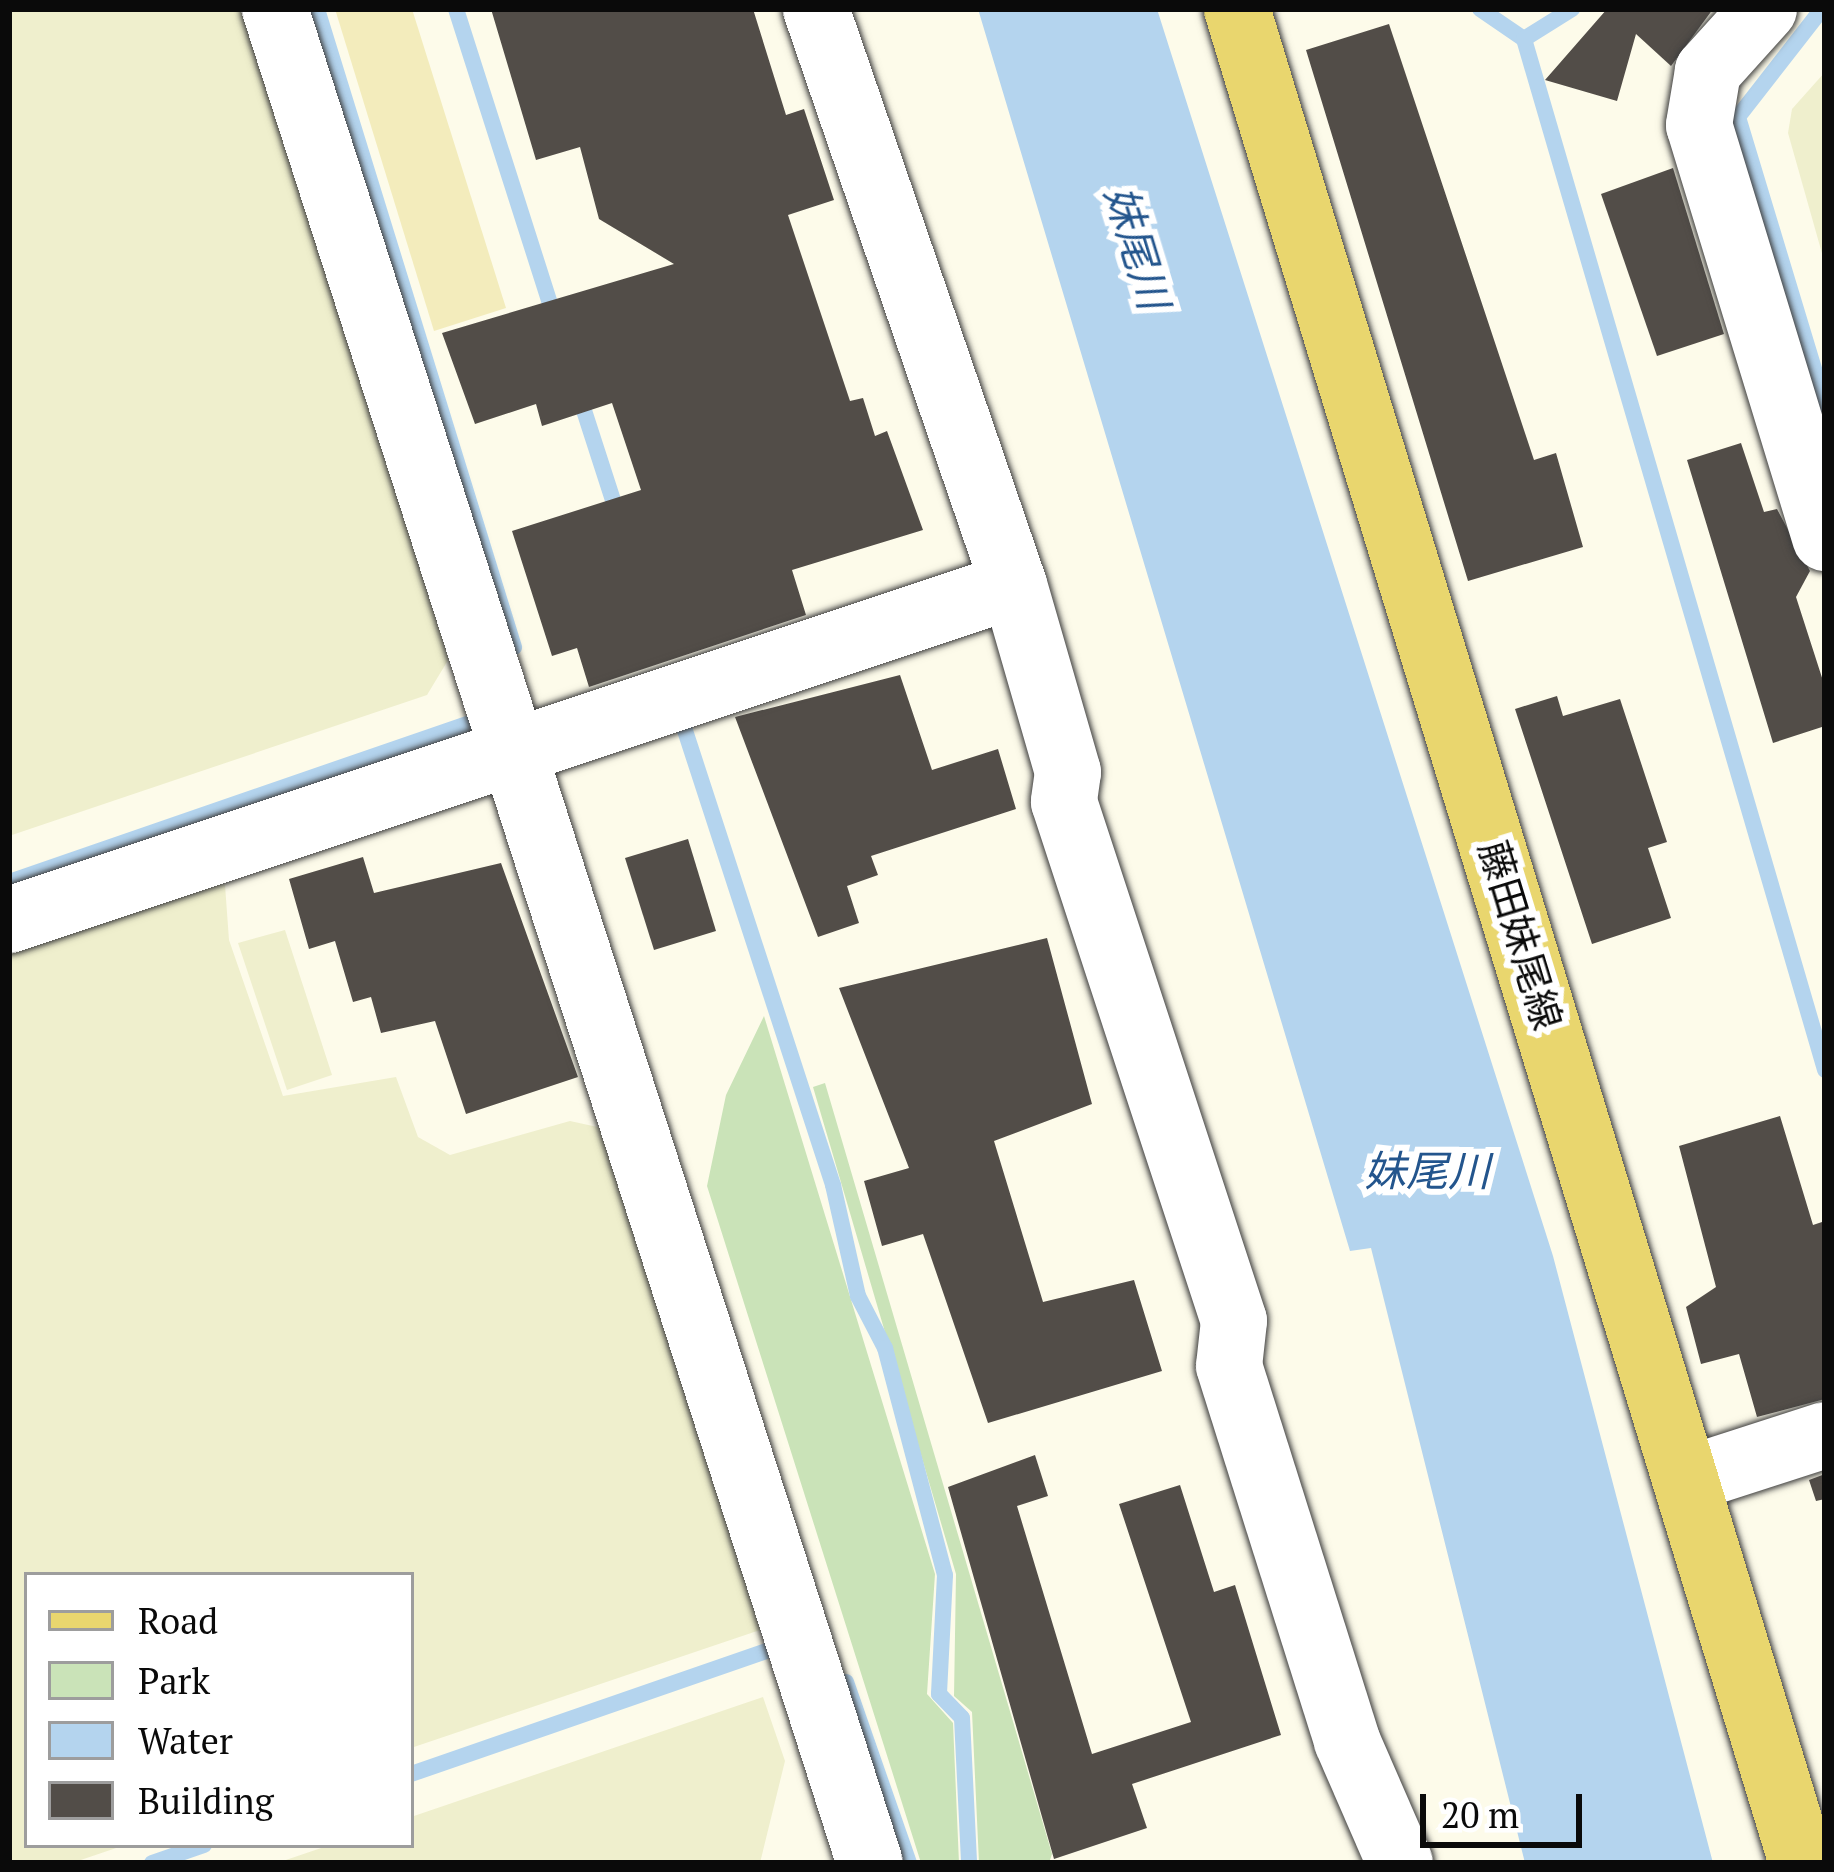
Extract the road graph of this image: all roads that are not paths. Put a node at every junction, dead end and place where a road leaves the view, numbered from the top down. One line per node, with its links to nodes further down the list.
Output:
1 (274, 9): 7 (street)
2 (816, 9): 6 (street)
3 (1237, 9): 10 (main road, 藤田妹尾線)
4 (1764, 9): 5 (street)
5 (1825, 538)
6 (1014, 585): 7 (street); 12 (street)
7 (519, 732): 8 (street); 11 (street)
8 (9, 920)
9 (1825, 1435): 10 (street)
10 (1688, 1479): 13 (main road, 藤田妹尾線)
11 (870, 1863)
12 (1400, 1863)
13 (1802, 1863)

